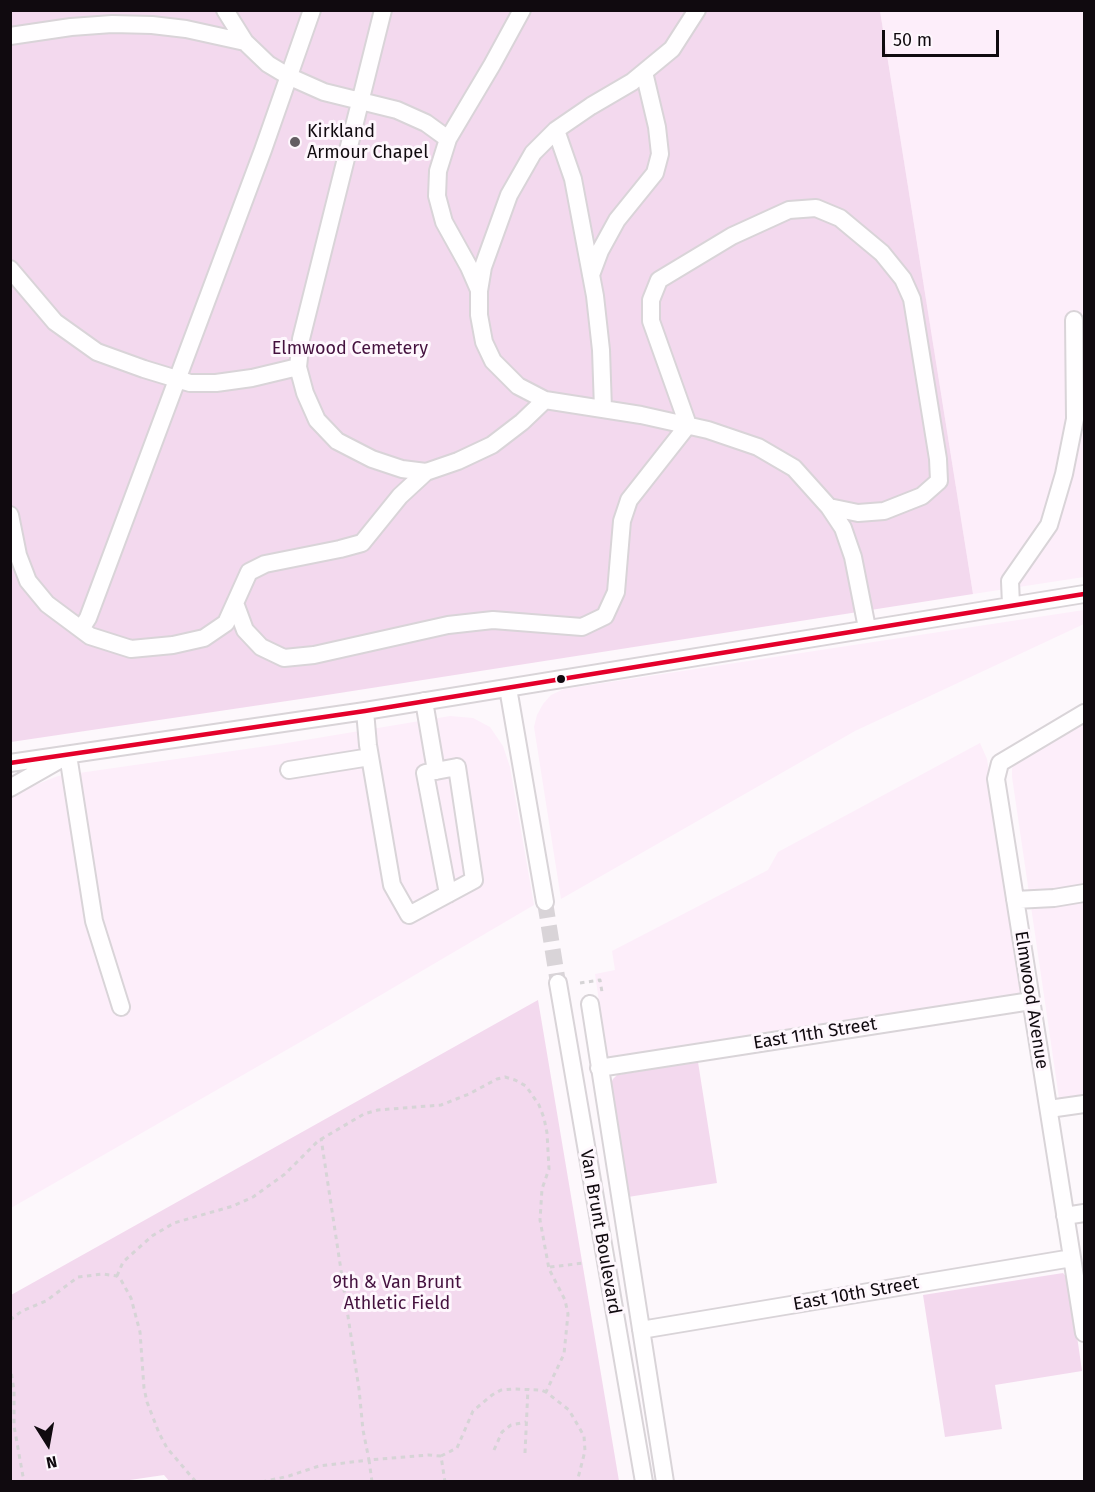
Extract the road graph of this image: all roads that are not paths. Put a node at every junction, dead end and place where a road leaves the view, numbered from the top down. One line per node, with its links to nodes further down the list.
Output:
1 (225, 10): 7 (street)
2 (312, 10): 9 (street)
3 (383, 10): 10 (street)
4 (522, 10): 12 (street)
5 (697, 10): 8 (street)
6 (10, 36): 7 (street)
7 (245, 42): 9 (street)
8 (644, 72): 11 (street); 14 (street)
9 (288, 76): 10 (street); 18 (street)
10 (360, 102): 12 (street); 17 (street)
11 (556, 130): 14 (street); 15 (street)
12 (448, 139): 15 (street)
13 (10, 268): 18 (street)
14 (591, 276): 20 (street)
15 (479, 291): 19 (street)
16 (1074, 320): 27 (street)
17 (298, 367): 18 (street); 22 (street)
18 (177, 379): 29 (street)
19 (545, 400): 20 (street); 22 (street)
20 (603, 409): 21 (street)
21 (688, 425): 23 (street); 23 (street); 26 (street)
22 (426, 472): 26 (street)
23 (829, 507): 28 (street)
24 (10, 515): 29 (street)
25 (1084, 594): 27 (street)
26 (235, 603): 29 (street)
27 (1011, 605): 28 (street)
28 (867, 628): 30 (street)
29 (81, 629)
30 (508, 688): 31 (street); 43 (street)
31 (424, 701): 32 (street); 38 (street)
32 (364, 711): 34 (street); 35 (street)
33 (1084, 713): 42 (street, Elmwood Avenue)
34 (68, 755): 36 (street); 39 (street); 47 (street)
35 (370, 757): 37 (street); 41 (street)
36 (10, 763)
37 (289, 770)
38 (436, 771): 41 (street); 41 (street)
39 (10, 788)
40 (1084, 893): 42 (street)
41 (448, 894)
42 (1015, 900): 46 (street, Elmwood Avenue)
43 (545, 902)
44 (558, 983): 56 (street, Van Brunt Boulevard)
45 (596, 998): 48 (street)
46 (1031, 1001): 48 (street, East 11th Street); 50 (street, Elmwood Avenue)
47 (121, 1007)
48 (599, 1068): 54 (street)
49 (1084, 1104): 50 (street)
50 (1049, 1109): 52 (street, Elmwood Avenue)
51 (1084, 1213): 52 (street)
52 (1065, 1216): 53 (street, Elmwood Avenue)
53 (1072, 1258): 54 (street, East 10th Street); 55 (street, Elmwood Avenue)
54 (640, 1330): 57 (street)
55 (1084, 1330)
56 (644, 1482)
57 (665, 1482)

